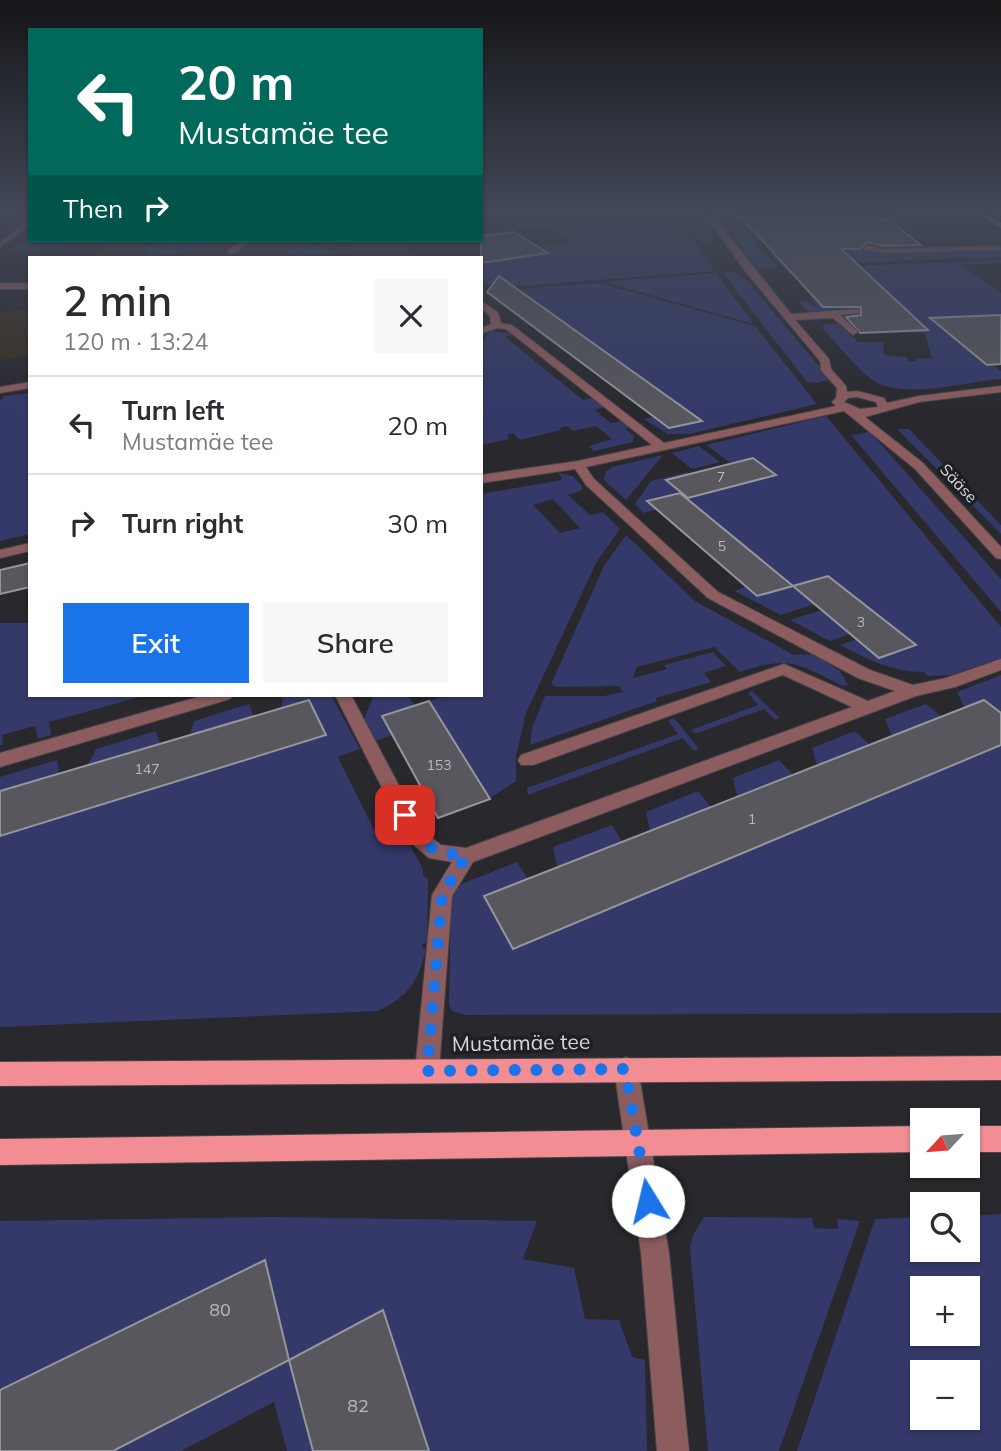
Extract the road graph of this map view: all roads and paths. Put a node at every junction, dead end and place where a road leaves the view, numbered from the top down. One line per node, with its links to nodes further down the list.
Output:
1 (758, 281): 7 (street, Sääse)
2 (0, 286): 3 (street)
3 (28, 286)
4 (483, 305): 8 (street)
5 (856, 312): 6 (street)
6 (814, 316): 7 (street); 10 (street)
7 (789, 317): 11 (street, Sääse)
8 (496, 326): 9 (street); 19 (street)
9 (483, 330)
10 (852, 332)
11 (825, 362): 15 (street, Sääse); 17 (street, Sääse)
12 (28, 385): 14 (street)
13 (1001, 389): 16 (street)
14 (0, 390)
15 (874, 397): 16 (street); 17 (street); 18 (street, Sääse)
16 (919, 399): 18 (street)
17 (845, 405): 18 (street); 19 (street); 21 (street, Sääse)
18 (883, 408): 21 (street, Sääse)
19 (663, 448): 20 (street)
20 (578, 465): 22 (street); 27 (street)
21 (919, 466): 25 (street, Sääse)
22 (483, 479)
23 (28, 547): 24 (street)
24 (0, 554)
25 (1001, 555)
26 (1001, 664): 27 (street)
27 (912, 691): 30 (street)
28 (216, 697): 31 (street)
29 (344, 697): 33 (street)
30 (867, 707): 32 (street); 33 (street)
31 (0, 760)
32 (527, 760)
33 (466, 856): 36 (street)
34 (1001, 1068): 35 (main road, Mustamäe tee)
35 (625, 1069): 36 (main road, Mustamäe tee); 41 (street)
36 (427, 1071): 37 (main road, Mustamäe tee)
37 (0, 1074)
38 (910, 1139): 41 (main road)
39 (980, 1139): 40 (main road)
40 (1001, 1139)
41 (639, 1145): 42 (main road); 43 (street)
42 (0, 1152)
43 (673, 1451)

